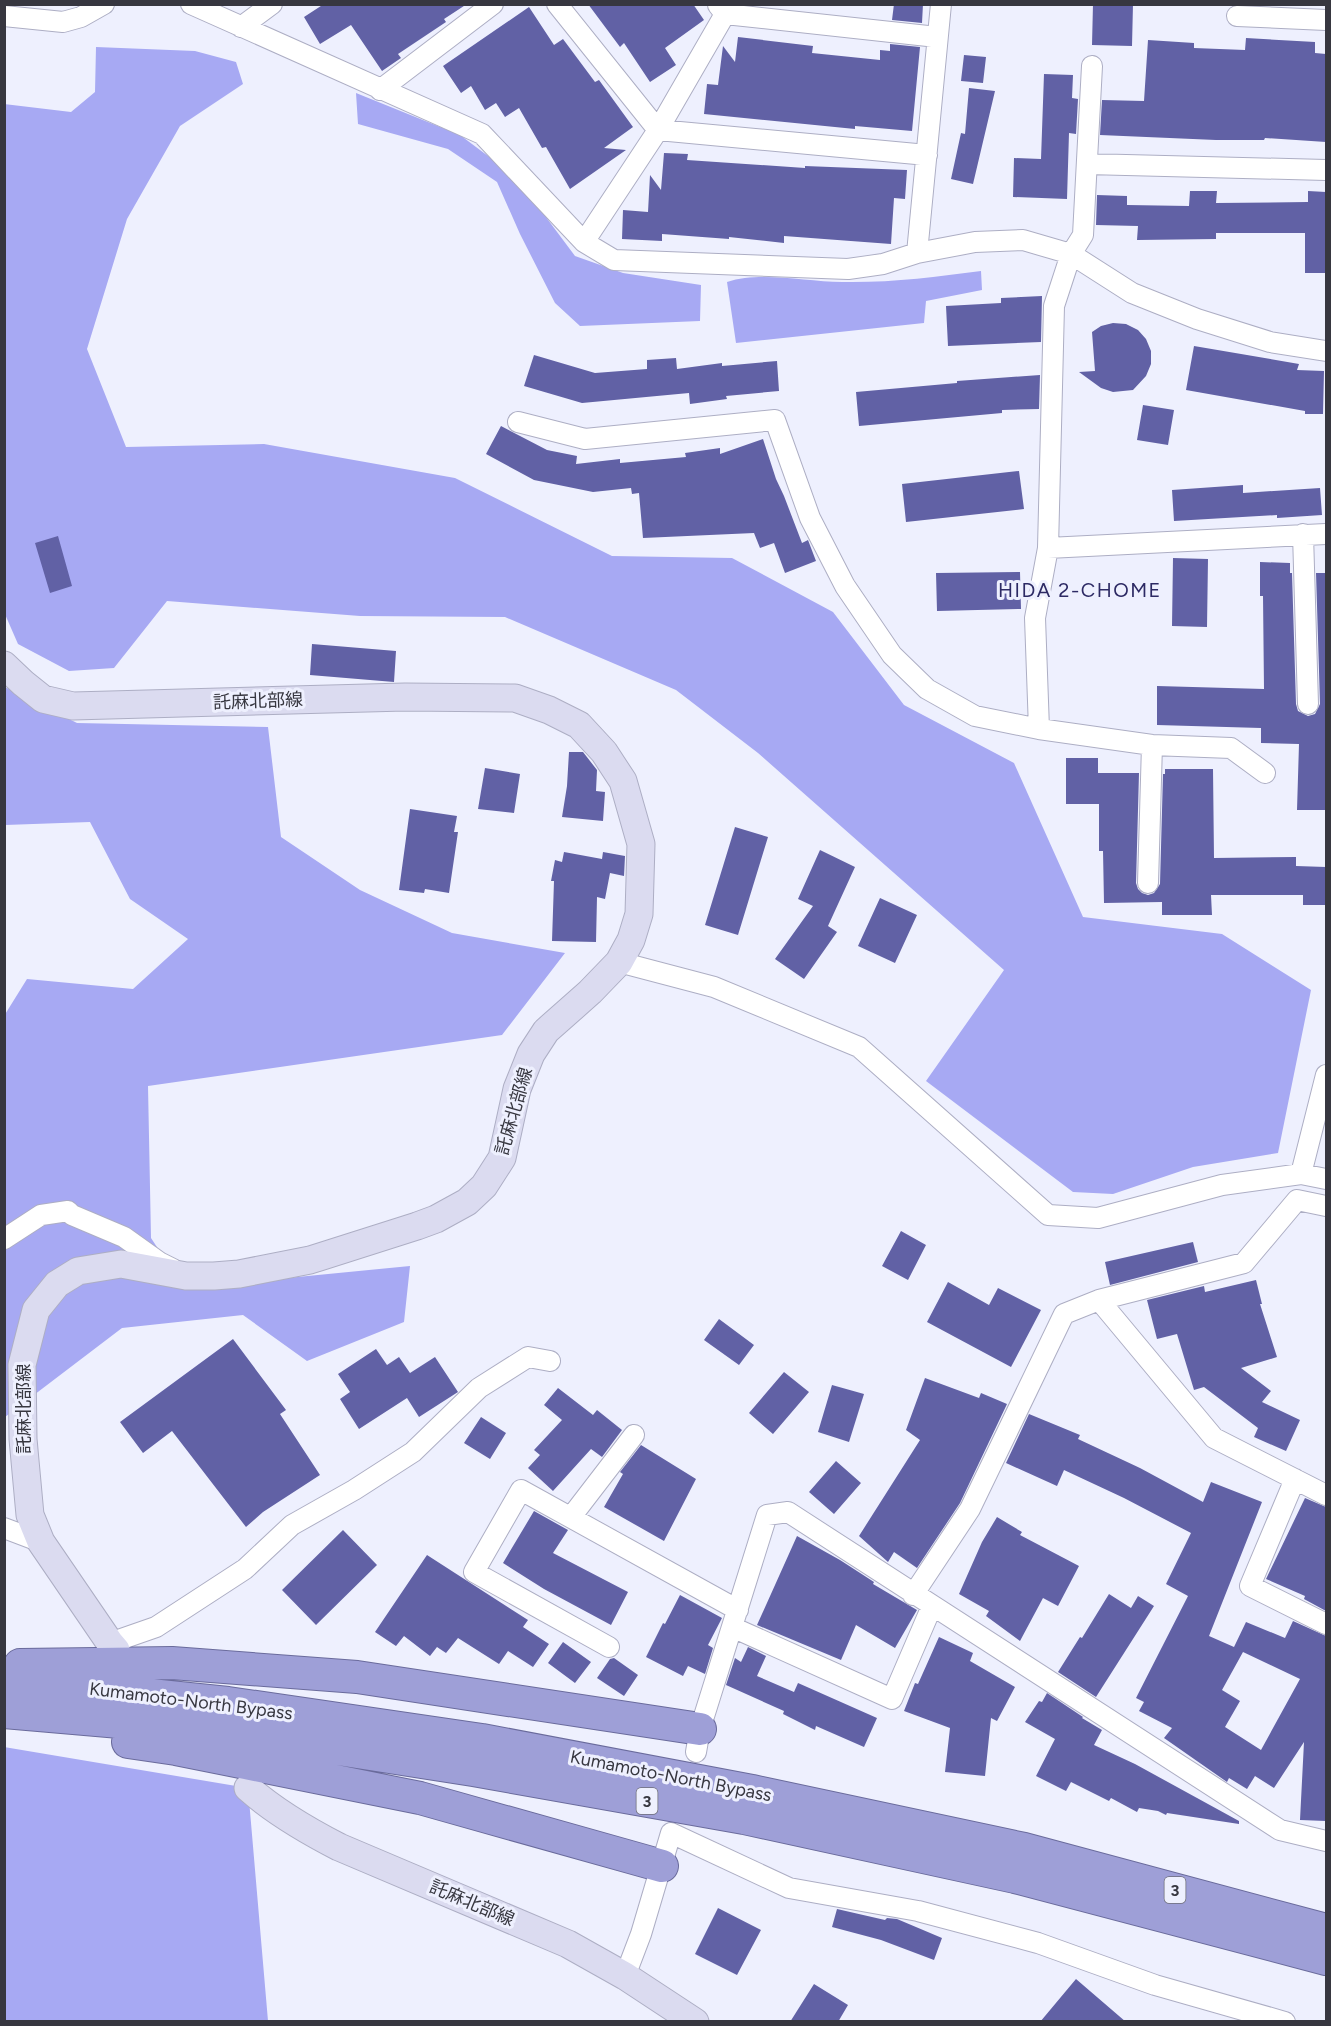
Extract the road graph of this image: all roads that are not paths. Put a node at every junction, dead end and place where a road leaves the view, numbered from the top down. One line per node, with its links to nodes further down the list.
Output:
1 (104, 4): 8 (street)
2 (191, 4): 11 (street)
3 (272, 4): 11 (street)
4 (493, 4): 14 (street)
5 (557, 4): 15 (street)
6 (941, 4): 12 (street)
7 (721, 9): 12 (street); 15 (street)
8 (4, 16)
9 (1237, 16): 10 (street)
10 (1326, 20)
11 (241, 27): 14 (street)
12 (937, 37): 16 (street)
13 (1092, 66): 17 (street)
14 (380, 90): 19 (street)
15 (658, 130): 16 (street); 19 (street)
16 (927, 155): 20 (street)
17 (1087, 164): 18 (street); 21 (street)
18 (1326, 170)
19 (584, 242): 20 (street)
20 (917, 254): 21 (street)
21 (1071, 254): 22 (street); 26 (street)
22 (1326, 351)
23 (518, 422): 29 (street)
24 (1303, 534): 25 (street); 26 (street); 28 (street)
25 (1326, 534)
26 (1048, 548): 29 (street)
27 (4, 665): 33 (main road, 託麻北部線)
28 (1308, 704)
29 (1039, 729): 30 (street)
30 (1152, 745): 31 (street); 32 (street)
31 (1265, 772)
32 (1148, 883)
33 (619, 962): 35 (street); 39 (main road, 託麻北部線)
34 (1326, 1075): 35 (street)
35 (1302, 1174): 36 (street)
36 (1326, 1179)
37 (1326, 1206): 40 (street)
38 (4, 1239): 39 (street)
39 (186, 1276): 47 (main road, 託麻北部線)
40 (1100, 1300): 43 (street); 48 (street)
41 (550, 1361): 52 (street)
42 (634, 1435): 45 (street)
43 (1295, 1479): 44 (street); 51 (street)
44 (1326, 1495)
45 (571, 1517): 50 (street); 53 (street)
46 (4, 1528): 47 (street)
47 (41, 1542): 52 (main road, 託麻北部線)
48 (913, 1595): 49 (street); 50 (street)
49 (932, 1606): 50 (street); 60 (street)
50 (735, 1619): 58 (street)
51 (1326, 1624)
52 (113, 1646)
53 (609, 1647)
54 (4, 1665): 58 (highway)
55 (4, 1680): 61 (highway, Kumamoto-North Bypass / 3)
56 (4, 1712): 65 (highway, Kumamoto-North Bypass / 3)
57 (4, 1725): 62 (highway)
58 (698, 1740)
59 (248, 1788): 68 (main road, 託麻北部線)
60 (1326, 1841)
61 (1024, 1849): 63 (highway, 3); 64 (highway, Kumamoto-North Bypass / 3)
62 (662, 1866): 68 (street); 70 (street)
63 (1326, 1914)
64 (1326, 1930)
65 (1279, 1946): 66 (highway, Kumamoto-North Bypass / 3); 67 (highway, 3)
66 (1326, 1959)
67 (1326, 1965)
68 (625, 1976): 69 (main road, 託麻北部線)
69 (695, 2022)
70 (1285, 2022)

